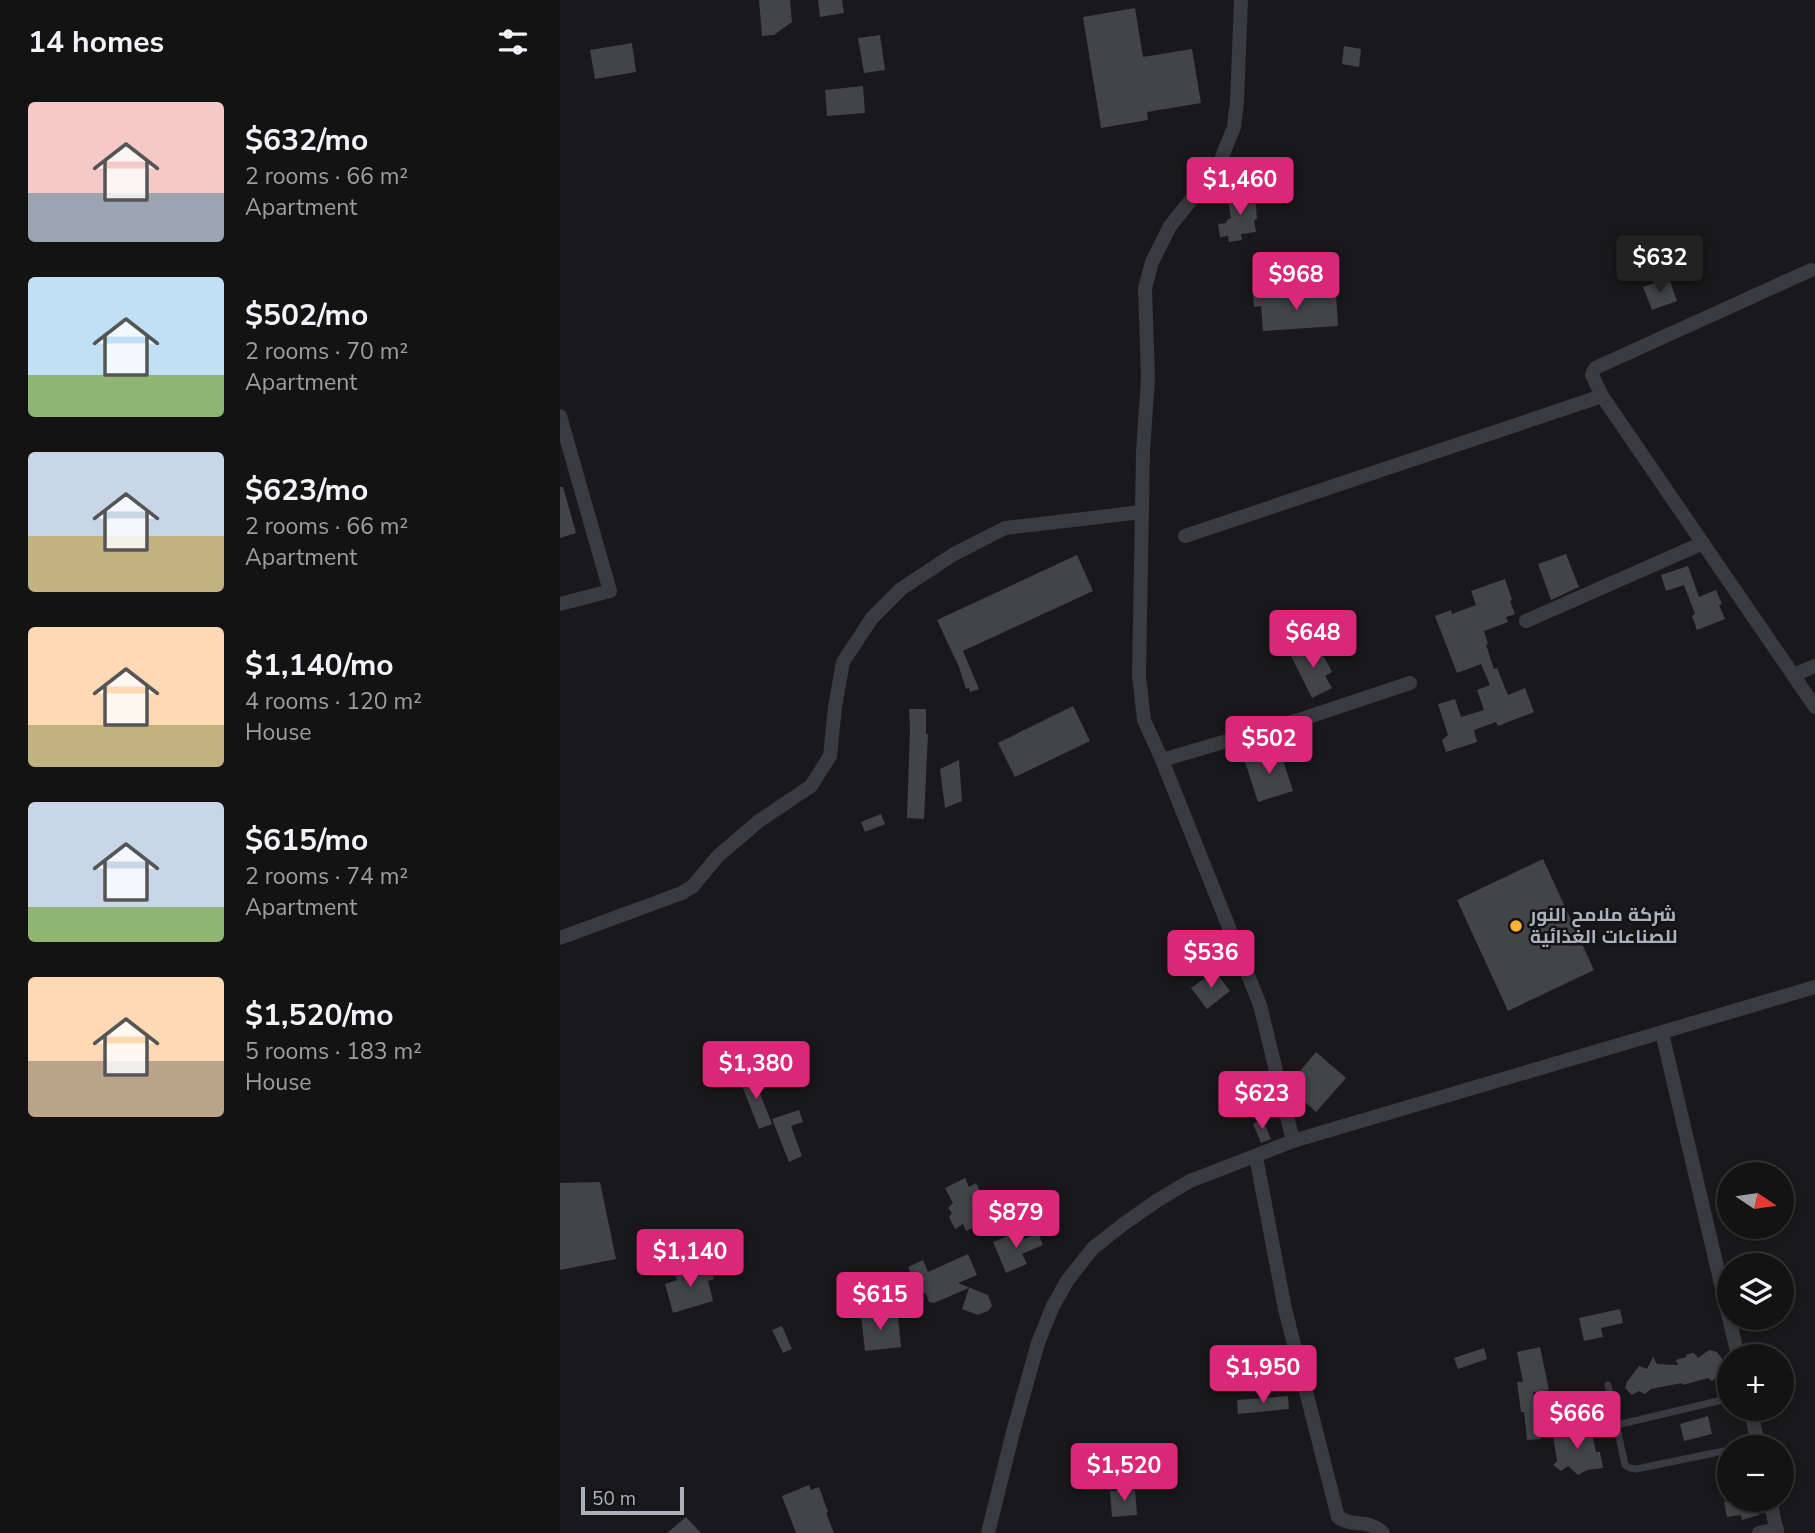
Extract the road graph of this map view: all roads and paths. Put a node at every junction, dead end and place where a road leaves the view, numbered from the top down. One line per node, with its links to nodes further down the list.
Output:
1 (1241, 0): 5 (street)
2 (1811, 270): 3 (street)
3 (1602, 396): 6 (street); 7 (street)
4 (560, 416): 8 (street)
5 (1142, 512): 14 (street); 15 (street)
6 (1185, 536)
7 (1703, 543): 9 (street); 11 (street)
8 (560, 604)
9 (1526, 621)
10 (1815, 666): 11 (street)
11 (1793, 675): 13 (street)
12 (1410, 683): 14 (street)
13 (1815, 707)
14 (1162, 761): 18 (street)
15 (560, 938)
16 (1815, 988): 17 (street)
17 (1662, 1033): 18 (street); 20 (street)
18 (1293, 1141): 19 (street)
19 (1256, 1157): 27 (street); 28 (street)
20 (1735, 1344)
21 (1608, 1385): 23 (lane)
22 (1717, 1401): 23 (lane)
23 (1617, 1425): 24 (lane)
24 (1717, 1452)
25 (1773, 1512): 26 (street)
26 (1777, 1531): 29 (street)
27 (988, 1533)
28 (1382, 1533)
29 (1759, 1533)

